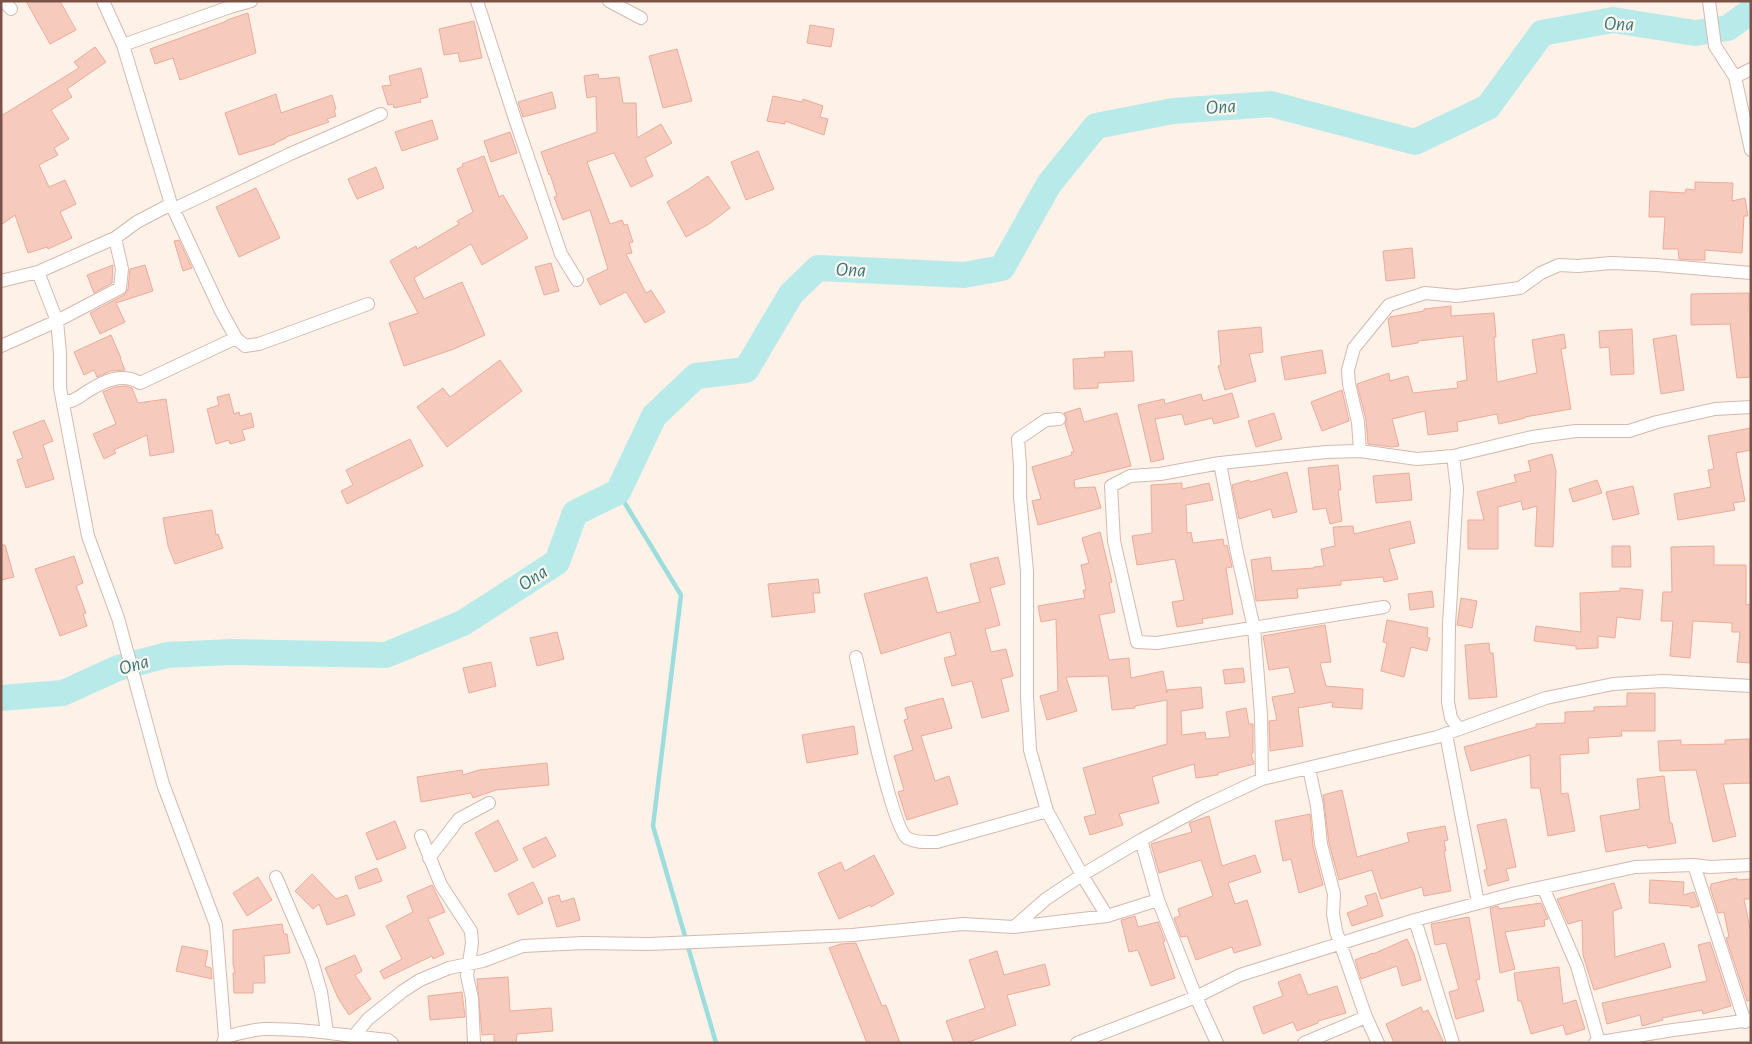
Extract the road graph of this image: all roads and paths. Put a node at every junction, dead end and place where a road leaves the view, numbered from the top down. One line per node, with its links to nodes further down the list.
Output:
1 (104, 1): 7 (street)
2 (251, 1): 7 (street)
3 (477, 1): 16 (street)
4 (608, 1): 6 (street)
5 (1709, 1): 9 (street)
6 (641, 18)
7 (123, 45): 12 (street)
8 (1751, 69): 9 (street)
9 (1735, 77): 11 (street)
10 (381, 114): 12 (street)
11 (1751, 150)
12 (172, 206): 13 (street); 20 (street)
13 (115, 238): 14 (street); 19 (street)
14 (38, 272): 17 (street); 19 (street)
15 (1751, 274): 25 (street)
16 (577, 280)
17 (1, 281)
18 (368, 304): 20 (street)
19 (57, 321): 21 (street); 22 (street)
20 (236, 338): 22 (street)
21 (1, 346)
22 (62, 398): 58 (street)
23 (1751, 407): 26 (street)
24 (1059, 419): 37 (street)
25 (1360, 451): 26 (street); 27 (street)
26 (1453, 456): 32 (street)
27 (1220, 463): 29 (street); 29 (street)
28 (1384, 607): 29 (street)
29 (1254, 628): 35 (street)
30 (856, 656): 37 (street)
31 (1751, 686): 32 (street)
32 (1459, 729): 33 (street)
33 (1446, 734): 34 (street); 47 (street)
34 (1309, 768): 35 (street); 51 (street)
35 (1262, 779): 39 (street)
36 (488, 803): 40 (street)
37 (1047, 810): 43 (street)
38 (421, 836): 40 (street)
39 (1141, 840): 43 (street); 46 (street)
40 (429, 858): 52 (street)
41 (1694, 865): 42 (street); 45 (street); 55 (street)
42 (1751, 865)
43 (1082, 875): 48 (street); 50 (street)
44 (276, 877): 56 (street)
45 (1543, 887): 47 (street); 59 (street)
46 (1158, 900): 48 (street); 53 (street)
47 (1478, 903): 49 (street)
48 (1107, 916): 50 (street)
49 (1415, 920): 51 (street); 66 (street)
50 (1014, 928): 52 (street)
51 (1341, 944): 53 (street); 54 (street)
52 (470, 965): 57 (street); 61 (street)
53 (1196, 997): 62 (street); 63 (street)
54 (1366, 1017): 64 (street); 65 (street)
55 (1748, 1021): 59 (street)
56 (328, 1032): 57 (street); 58 (street)
57 (353, 1037): 60 (street)
58 (224, 1040)
59 (1597, 1042)
60 (392, 1043)
61 (474, 1043)
62 (1077, 1043)
63 (1217, 1043)
64 (1304, 1043)
65 (1378, 1043)
66 (1454, 1043)

